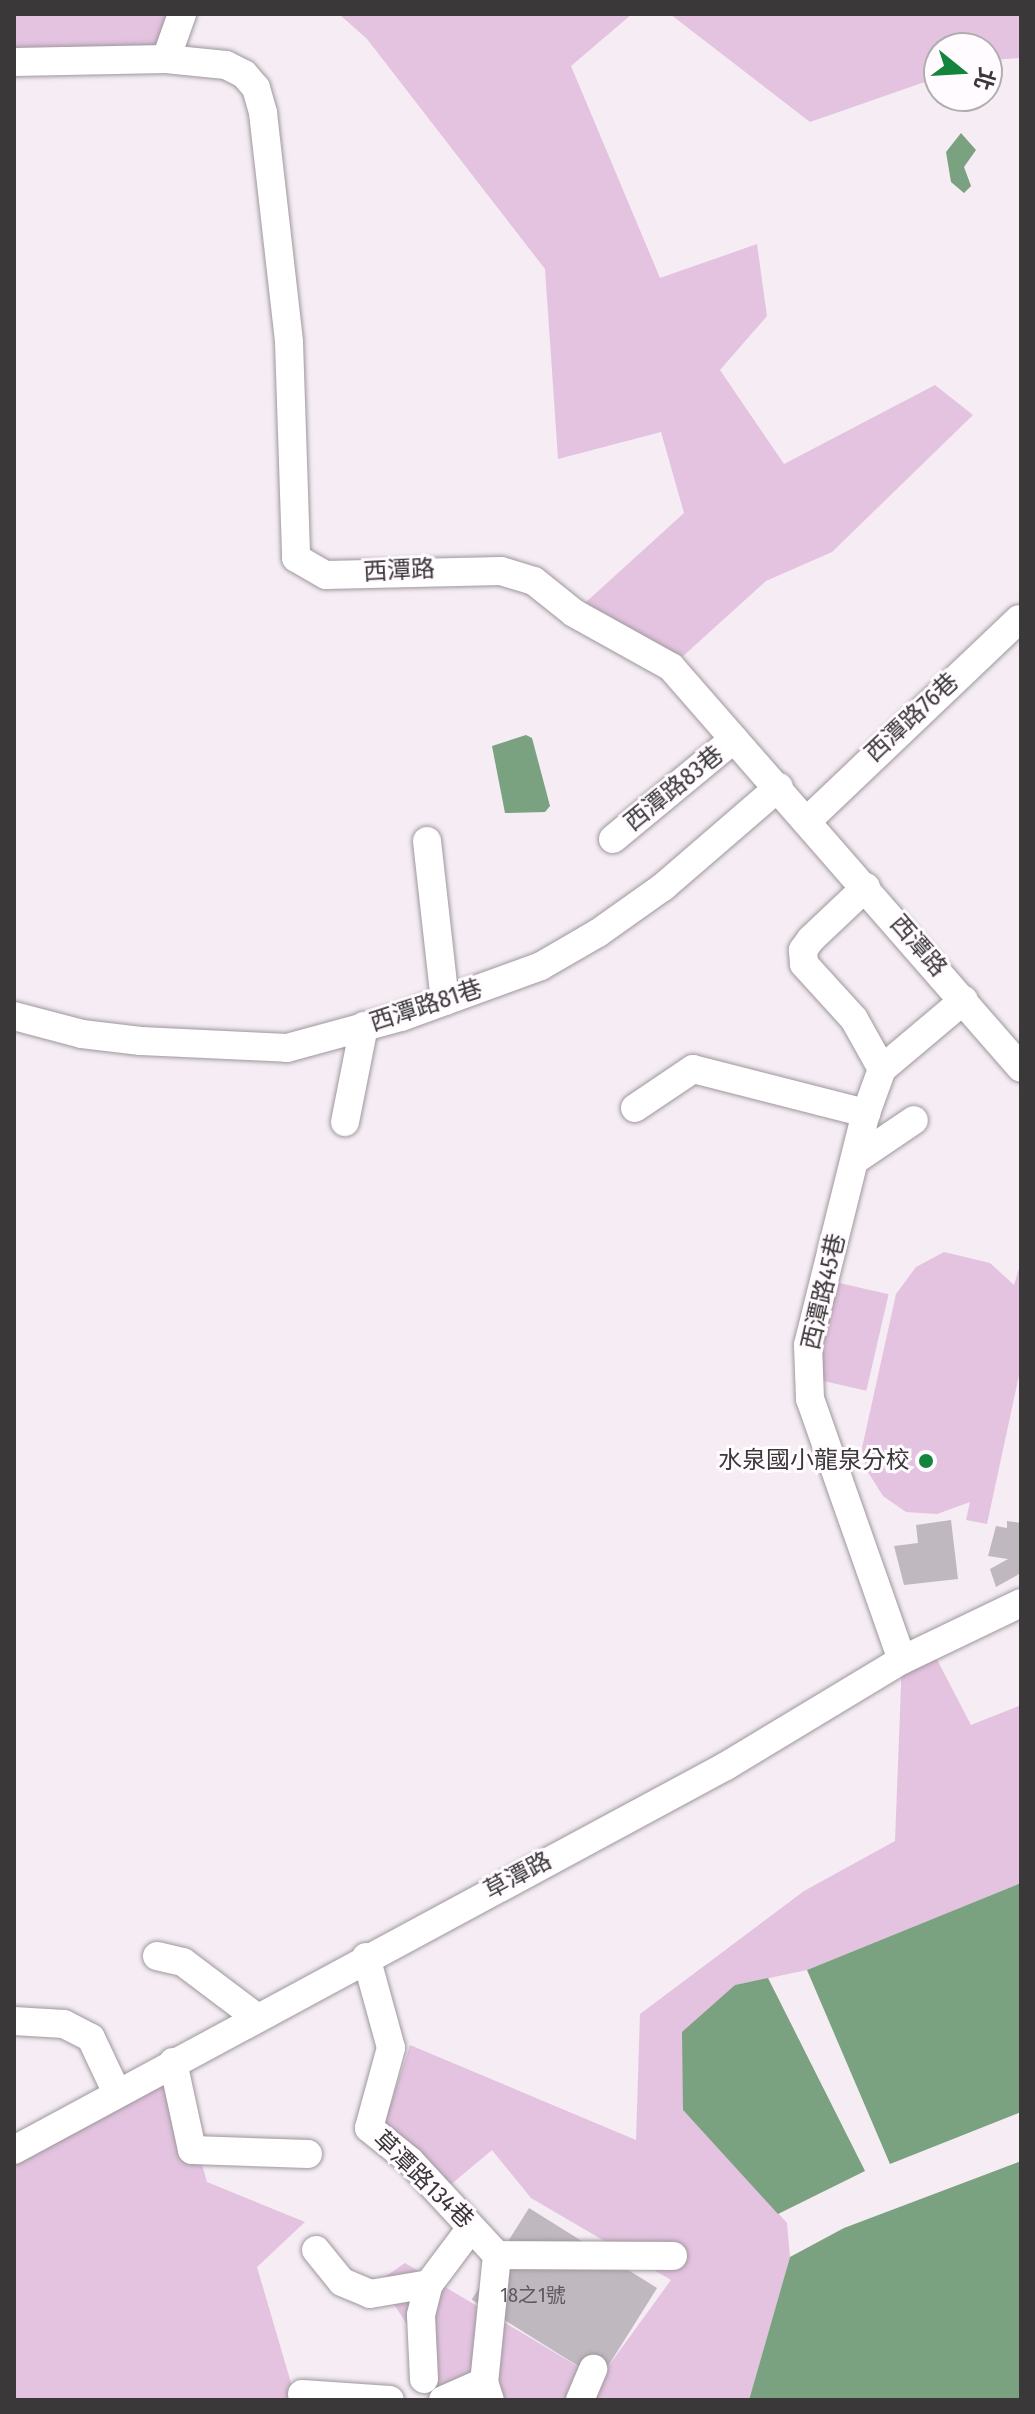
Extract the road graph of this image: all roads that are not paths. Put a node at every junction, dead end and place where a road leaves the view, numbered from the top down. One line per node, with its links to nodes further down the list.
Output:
1 (182, 14): 2 (street)
2 (166, 59): 3 (street, 西潭路); 5 (street, 西潭路)
3 (14, 62)
4 (1019, 619): 7 (street, 西潭路76巷)
5 (734, 739): 6 (street, 西潭路); 8 (street, 西潭路83巷)
6 (779, 787): 7 (street, 西潭路); 12 (street, 西潭路81巷)
7 (808, 820): 10 (street, 西潭路)
8 (613, 839)
9 (427, 841): 12 (street)
10 (866, 887): 11 (street, 西潭路); 16 (street)
11 (964, 1000): 15 (street, 西潭路); 16 (street, 西潭路45巷)
12 (445, 1001): 14 (street, 西潭路81巷)
13 (14, 1016): 14 (street, 西潭路81巷)
14 (364, 1026): 20 (street)
15 (1021, 1068)
16 (882, 1069): 18 (street, 西潭路45巷)
17 (635, 1108): 18 (street)
18 (866, 1113): 21 (street, 西潭路45巷)
19 (914, 1120): 21 (street)
20 (345, 1122)
21 (855, 1160): 23 (street, 西潭路45巷)
22 (1021, 1603): 23 (street, 草潭路)
23 (902, 1660): 25 (street, 草潭路)
24 (157, 1956): 26 (street)
25 (366, 1957): 26 (street, 草潭路); 32 (street, 草潭路134巷)
26 (256, 2017): 28 (street, 草潭路)
27 (14, 2021): 29 (street)
28 (173, 2062): 29 (street, 草潭路); 31 (street)
29 (117, 2093): 30 (street, 草潭路)
30 (14, 2150)
31 (308, 2154)
32 (471, 2228): 34 (street, 草潭路134巷); 36 (street)
33 (316, 2250): 36 (street)
34 (497, 2255): 35 (street); 39 (street)
35 (673, 2256)
36 (429, 2284): 38 (street)
37 (593, 2369): 42 (street)
38 (433, 2390): 39 (street)
39 (487, 2391)
40 (302, 2394): 41 (street)
41 (390, 2400)
42 (580, 2400)

